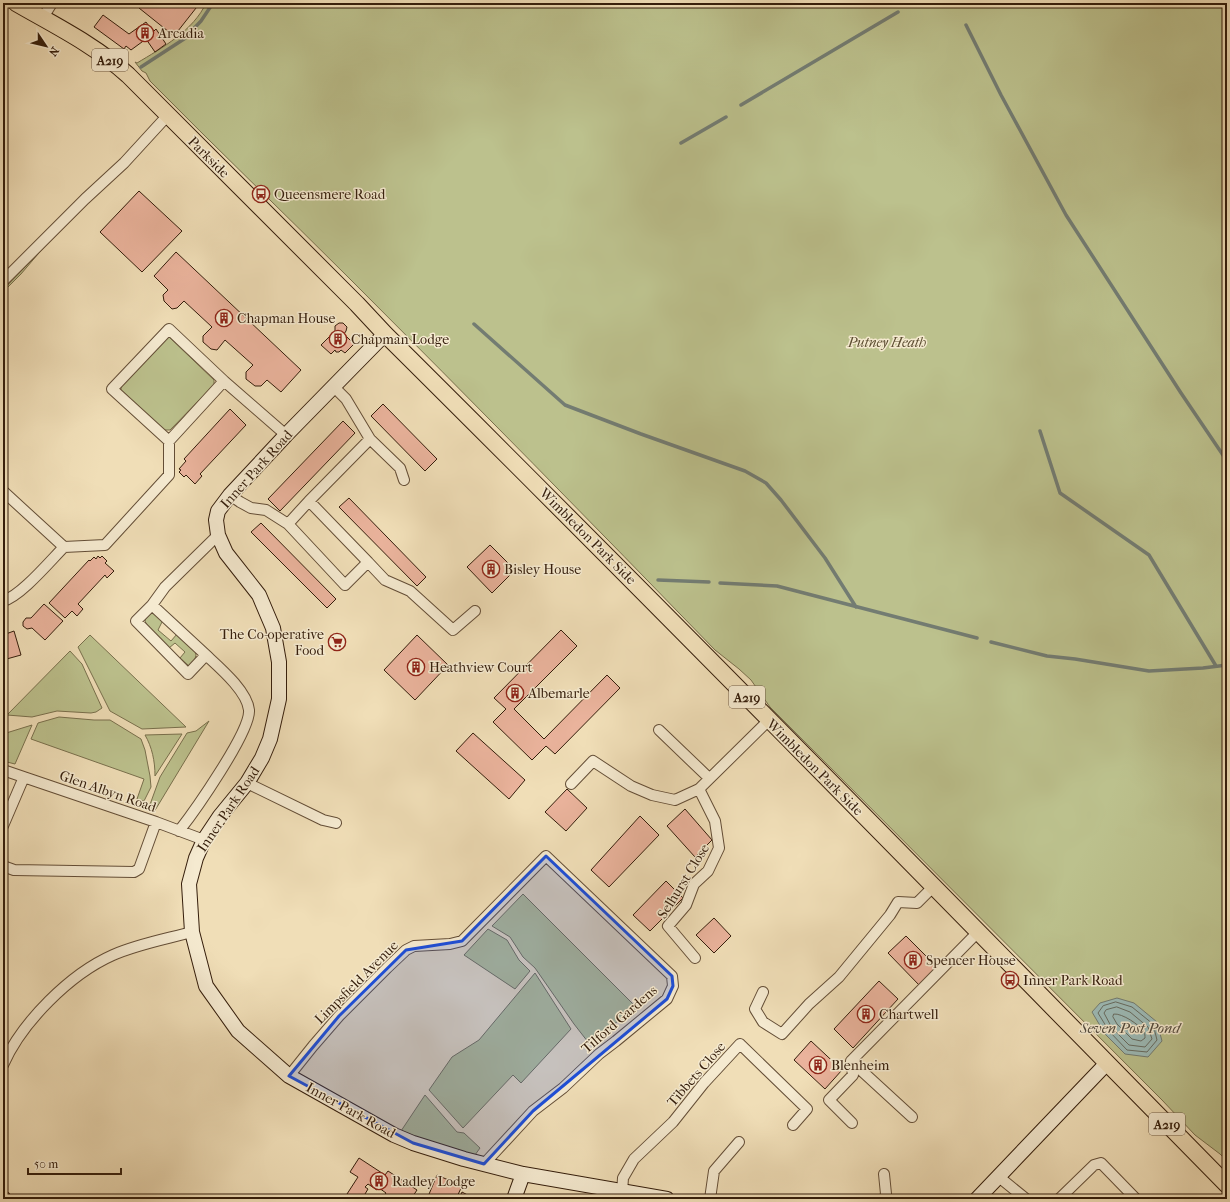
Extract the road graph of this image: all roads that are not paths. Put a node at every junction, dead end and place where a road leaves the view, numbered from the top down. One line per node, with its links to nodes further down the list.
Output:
1 (16, 3): 3 (main road, Parkside / A219)
2 (52, 3): 3 (street)
3 (42, 19): 4 (main road, Parkside / A219)
4 (168, 115): 5 (street); 6 (main road, Parkside / A219)
5 (3, 281)
6 (385, 334): 8 (street, Inner Park Road); 24 (main road, Wimbledon Park Side / A219)
7 (224, 381): 9 (street); 11 (street); 11 (street)
8 (334, 386): 9 (street, Inner Park Road); 10 (street)
9 (286, 435): 14 (street, Inner Park Road)
10 (370, 439): 12 (street); 15 (street)
11 (169, 441): 18 (street)
12 (404, 480)
13 (4, 492): 18 (street)
14 (230, 495): 16 (street); 17 (street, Inner Park Road)
15 (309, 501): 16 (street); 19 (street)
16 (288, 524): 19 (street)
17 (218, 535): 21 (street); 29 (street, Inner Park Road)
18 (64, 547): 20 (street)
19 (368, 562): 22 (street)
20 (3, 600)
21 (152, 605): 23 (street); 23 (street)
22 (475, 611)
23 (206, 656): 35 (street)
24 (769, 720): 28 (street); 39 (main road, Wimbledon Park Side / A219)
25 (659, 730): 28 (street)
26 (3, 770): 27 (street, Glen Albyn Road)
27 (24, 777): 32 (street, Glen Albyn Road); 34 (street)
28 (709, 778): 31 (street)
29 (247, 783): 33 (street); 36 (street, Inner Park Road)
30 (571, 784): 31 (street)
31 (699, 789): 42 (street, Selhurst Close)
32 (156, 822): 35 (street, Glen Albyn Road); 38 (street)
33 (336, 823)
34 (3, 826)
35 (179, 831): 36 (street, Glen Albyn Road)
36 (204, 840): 40 (street, Inner Park Road)
37 (546, 856): 47 (street, Limpsfield Avenue); 52 (street, Tilford Gardens)
38 (3, 866)
39 (934, 886): 41 (main road, Wimbledon Park Side / A219); 43 (street)
40 (192, 932): 46 (street); 47 (street, Inner Park Road)
41 (978, 932): 44 (street); 45 (main road, Wimbledon Park Side / A219)
42 (695, 958)
43 (763, 992)
44 (851, 1061): 48 (street); 49 (street)
45 (1107, 1063): 55 (street); 56 (main road, Wimbledon Park Side / A219)
46 (3, 1065)
47 (289, 1076): 52 (street, Inner Park Road)
48 (912, 1117)
49 (852, 1123)
50 (793, 1125): 57 (street, Tibbets Close)
51 (739, 1142): 60 (street)
52 (484, 1164): 53 (street, Inner Park Road)
53 (523, 1174): 57 (street, Inner Park Road); 58 (street)
54 (884, 1174): 61 (street)
55 (999, 1177): 62 (street); 63 (street)
56 (1227, 1185)
57 (622, 1192): 59 (street, Inner Park Road)
58 (514, 1199)
59 (667, 1199)
60 (710, 1199)
61 (884, 1199)
62 (977, 1199)
63 (1026, 1199)
64 (1059, 1199): 65 (street)
65 (1136, 1199)

